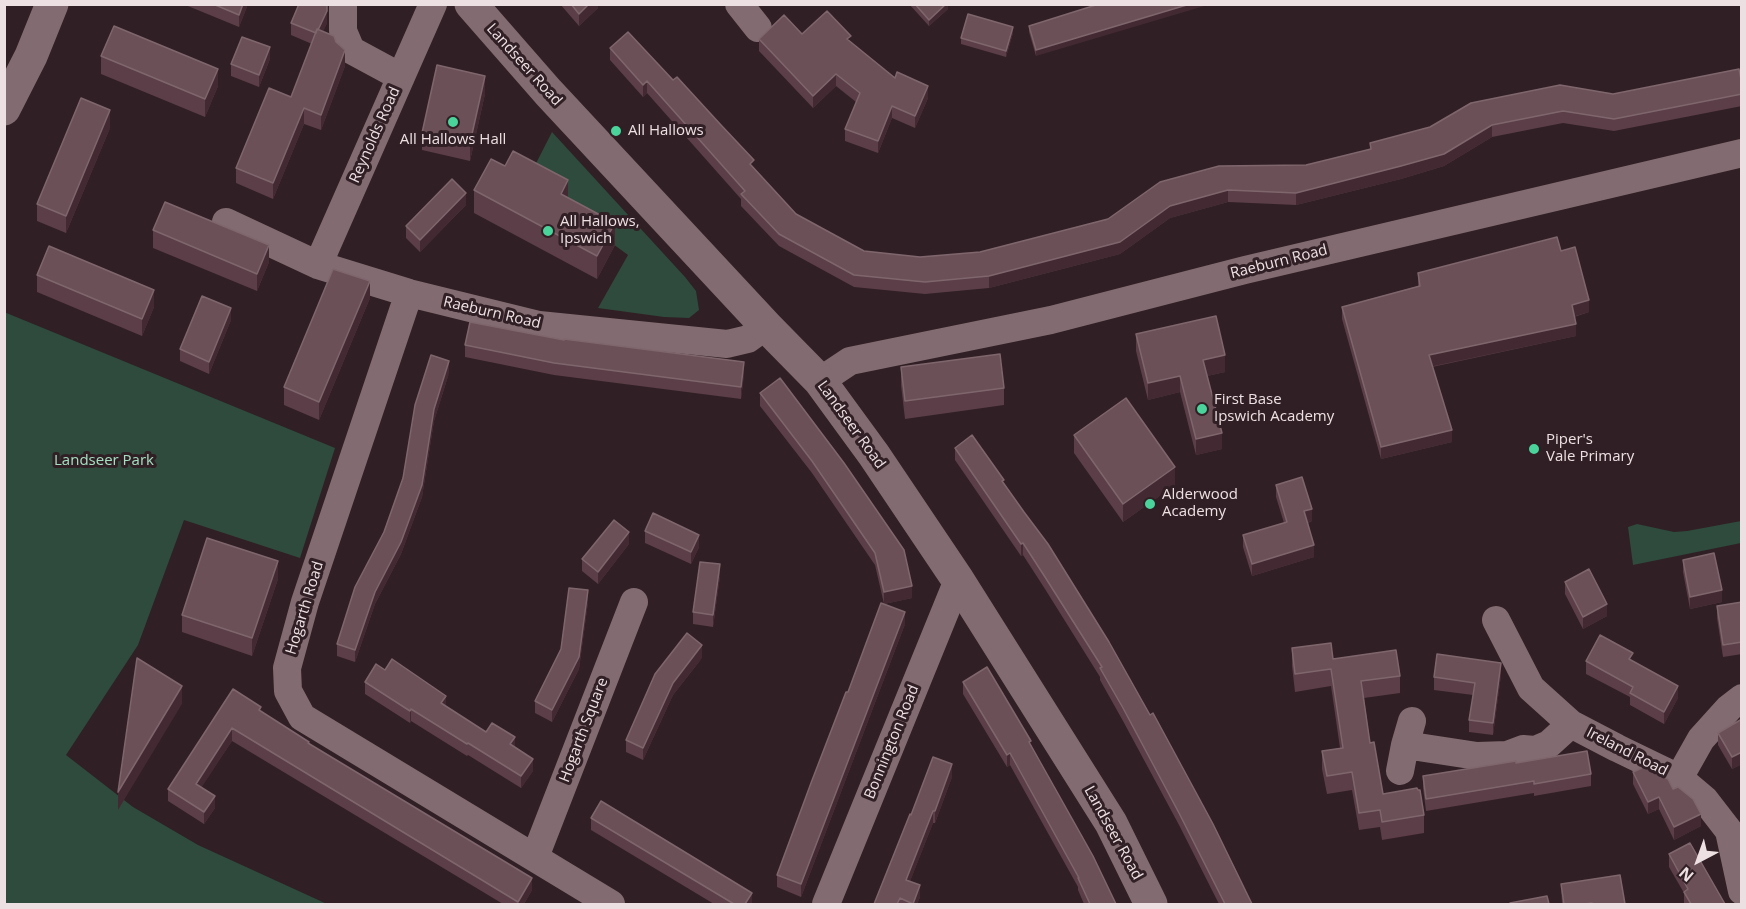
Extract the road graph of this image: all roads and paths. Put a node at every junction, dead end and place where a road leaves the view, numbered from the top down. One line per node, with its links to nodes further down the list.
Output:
1 (52, 4): 8 (street)
2 (343, 4): 7 (street)
3 (433, 4): 7 (street, Reynolds Road)
4 (471, 4): 13 (street, Landseer Road)
5 (739, 4): 6 (street)
6 (758, 28)
7 (401, 77): 11 (street, Reynolds Road)
8 (4, 109)
9 (1742, 153): 14 (street, Raeburn Road)
10 (226, 222): 11 (street, Raeburn Road)
11 (318, 265): 12 (street, Raeburn Road)
12 (409, 293): 13 (street, Raeburn Road); 22 (street, Hogarth Road)
13 (766, 326): 14 (street, Landseer Road)
14 (820, 381): 15 (street, Landseer Road)
15 (958, 580): 25 (street, Bonnington Road); 26 (street, Landseer Road)
16 (634, 602): 22 (street, Hogarth Square)
17 (1496, 620): 19 (street, Ireland Road)
18 (1742, 698): 21 (street)
19 (1571, 724): 20 (street); 21 (street, Ireland Road)
20 (1406, 746)
21 (1679, 778): 23 (street, Ireland Road)
22 (535, 857): 24 (street, Hogarth Road)
23 (1742, 891)
24 (603, 902)
25 (826, 904)
26 (1151, 904)

